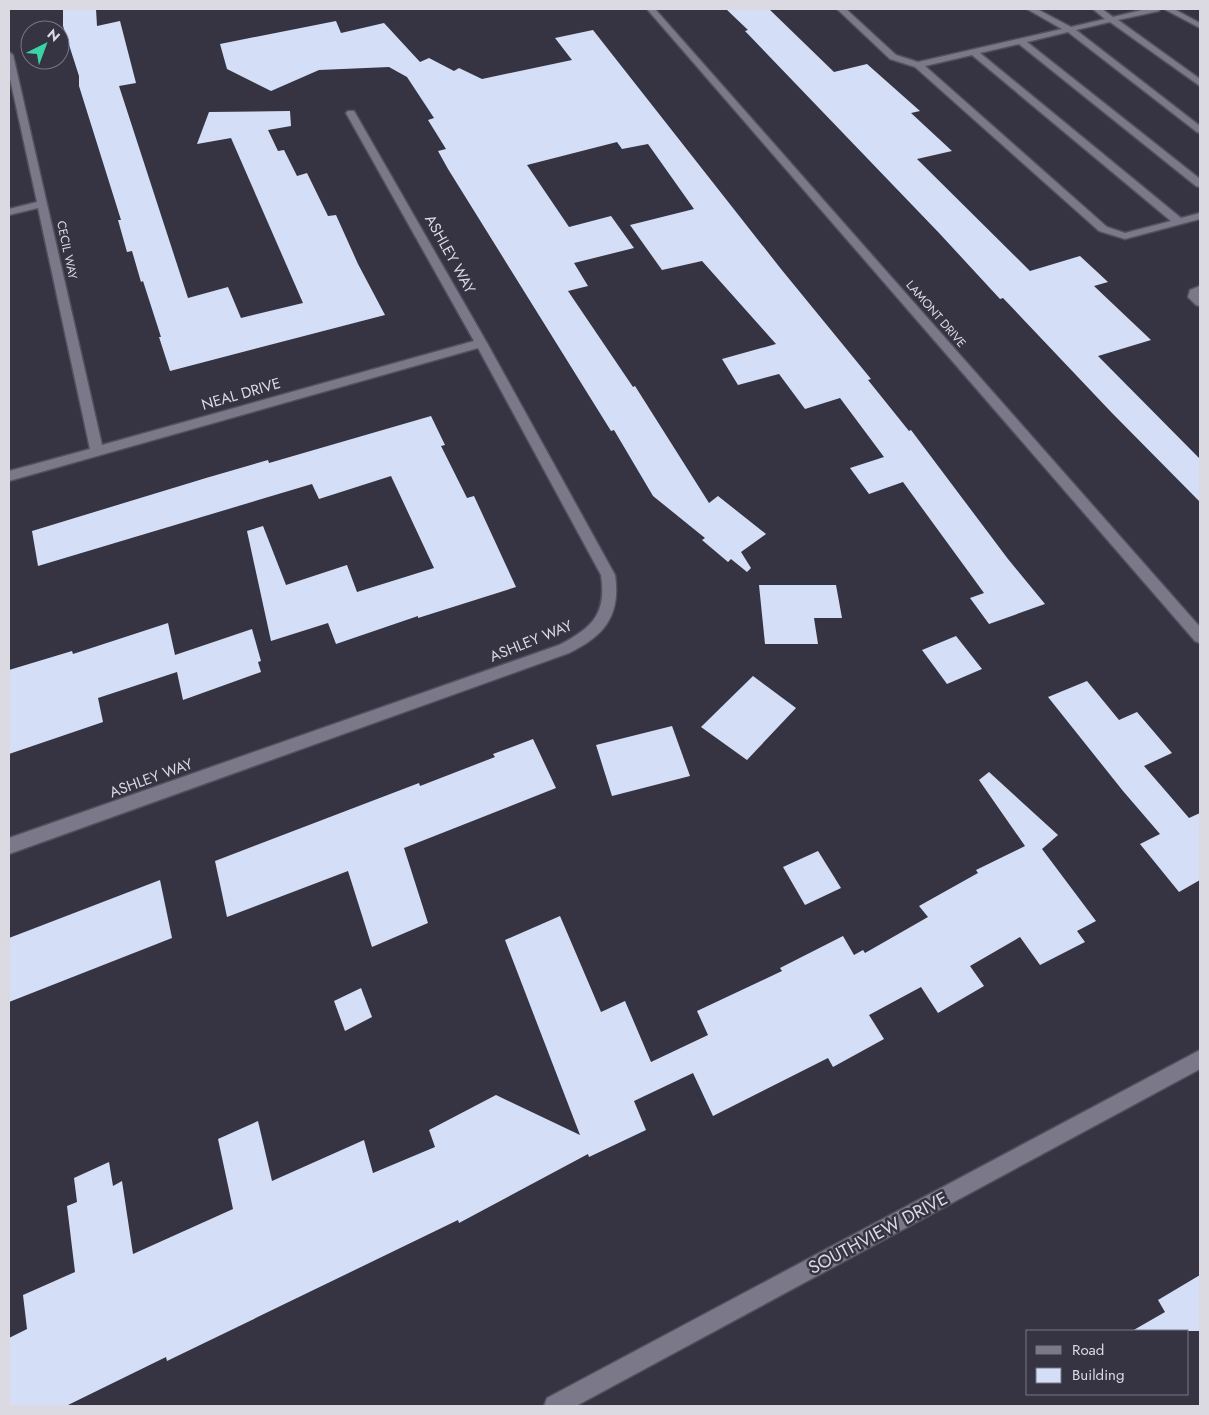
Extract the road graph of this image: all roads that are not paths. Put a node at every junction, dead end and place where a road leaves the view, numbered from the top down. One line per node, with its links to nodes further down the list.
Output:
1 (652, 9): 27 (street, LAMONT DRIVE)
2 (841, 9): 13 (street)
3 (1031, 9): 9 (street)
4 (1097, 9): 7 (street)
5 (1156, 9): 7 (street)
6 (1168, 9): 8 (street)
7 (1110, 20): 9 (street); 14 (street)
8 (1200, 26)
9 (1070, 29): 10 (street); 16 (street)
10 (1021, 41): 11 (street); 17 (street)
11 (974, 52): 13 (street); 21 (street)
12 (9, 55): 18 (street, CECIL WAY)
13 (918, 65): 21 (street)
14 (1200, 83)
15 (351, 113): 24 (street, ASHLEY WAY)
16 (1200, 130)
17 (1200, 184)
18 (43, 204): 19 (street); 25 (street, CECIL WAY)
19 (9, 212)
20 (1200, 216): 21 (street)
21 (1178, 221)
22 (1200, 289): 23 (street)
23 (1200, 302)
24 (481, 343): 25 (street, NEAL DRIVE); 28 (street, ASHLEY WAY)
25 (97, 451): 26 (street, NEAL DRIVE)
26 (9, 476)
27 (1200, 637)
28 (9, 846)
29 (1200, 1059): 30 (street, SOUTHVIEW DRIVE)
30 (555, 1406)

